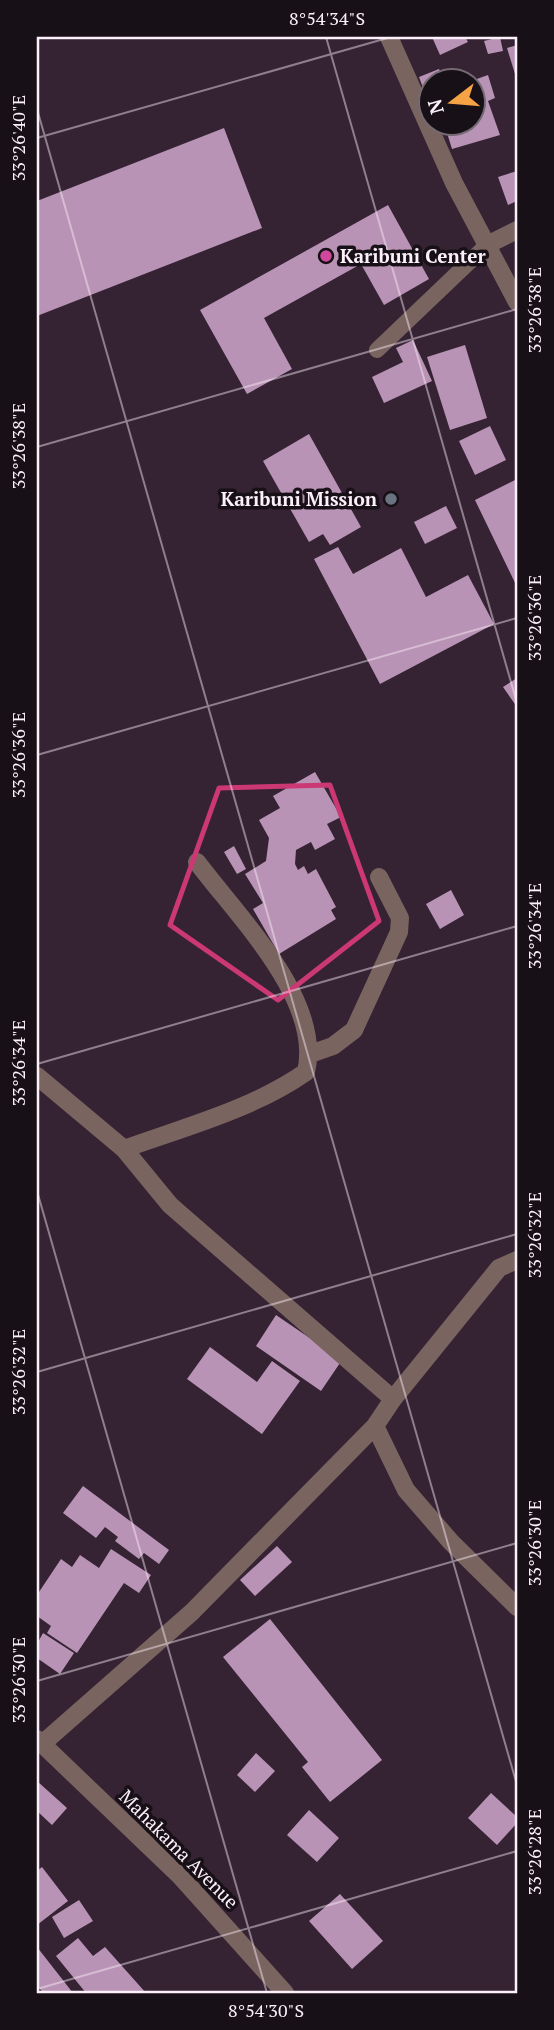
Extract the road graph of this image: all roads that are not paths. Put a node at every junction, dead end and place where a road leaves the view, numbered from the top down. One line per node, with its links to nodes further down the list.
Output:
1 (389, 37): 3 (street)
2 (517, 230): 3 (street)
3 (487, 246): 4 (street); 5 (lane)
4 (517, 302)
5 (377, 350)
6 (197, 862): 8 (street)
7 (379, 877): 8 (street)
8 (310, 1054): 10 (street)
9 (37, 1076): 10 (street)
10 (124, 1149): 12 (street)
11 (517, 1260): 12 (street)
12 (393, 1399): 13 (street)
13 (375, 1426): 14 (street); 15 (street)
14 (517, 1607)
15 (39, 1742): 16 (street, Mahakama Avenue)
16 (285, 1993)

